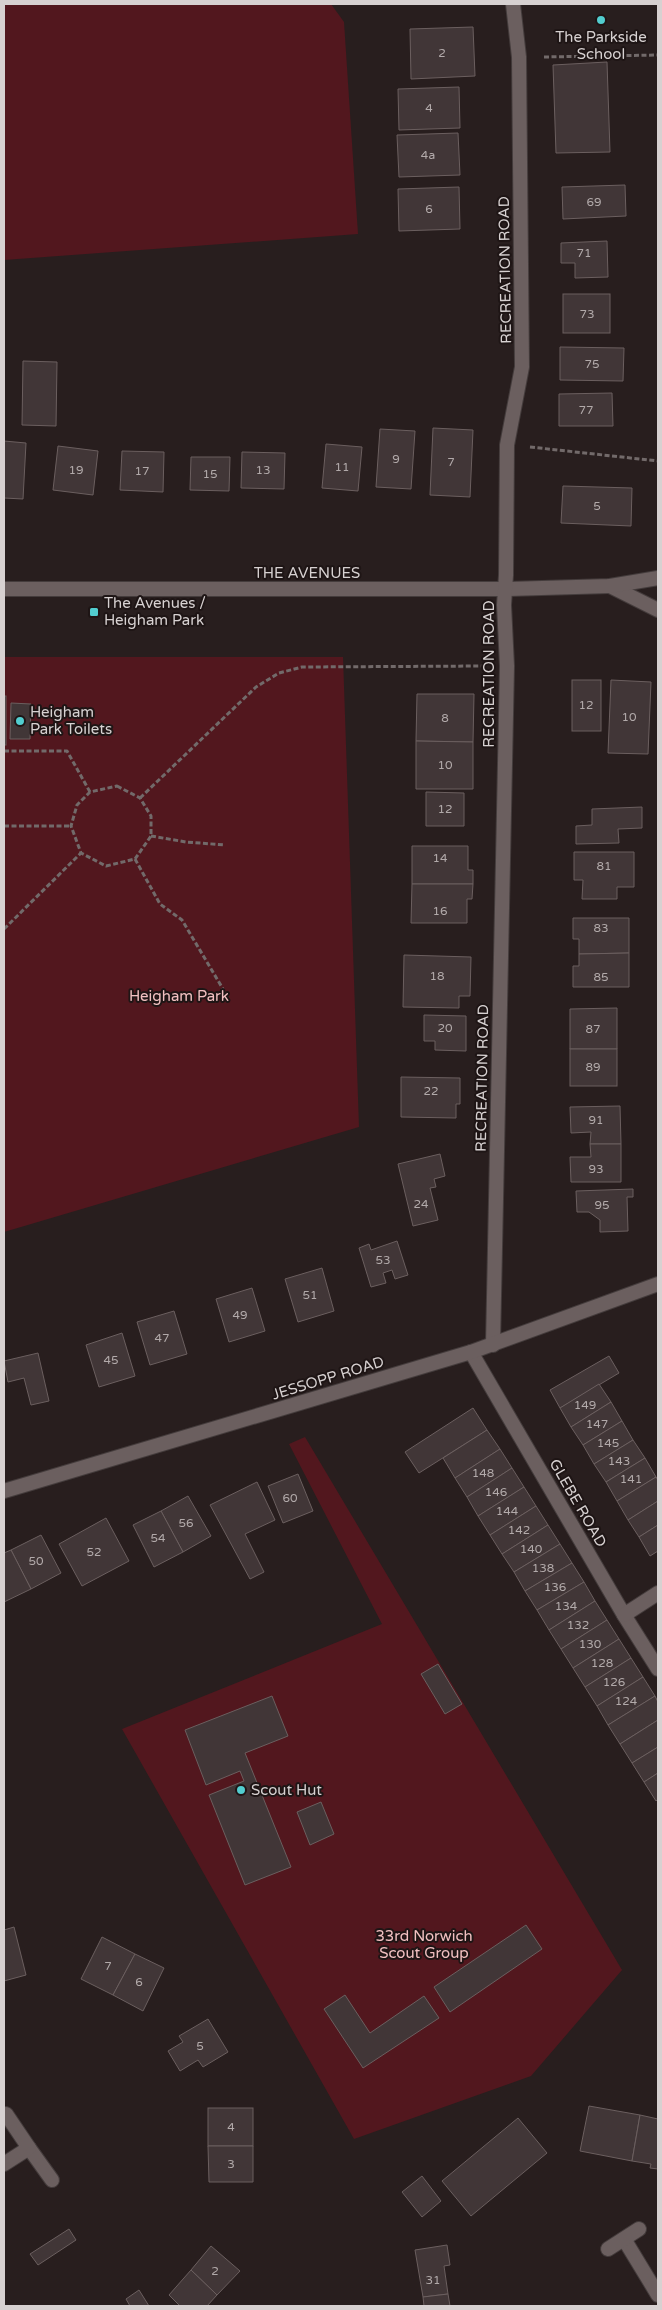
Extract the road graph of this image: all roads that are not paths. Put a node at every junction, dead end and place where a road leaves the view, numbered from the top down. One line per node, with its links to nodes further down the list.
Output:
1 (513, 4): 5 (street, RECREATION ROAD)
2 (658, 578): 3 (street, THE AVENUES)
3 (610, 586): 5 (street, THE AVENUES); 6 (street, THE AVENUES)
4 (4, 589): 5 (street, THE AVENUES)
5 (506, 589): 8 (street, RECREATION ROAD)
6 (658, 610)
7 (658, 1284): 8 (street, JESSOPP ROAD)
8 (493, 1345): 9 (street, JESSOPP ROAD)
9 (471, 1352): 10 (street, JESSOPP ROAD); 12 (street, GLEBE ROAD)
10 (4, 1491)
11 (658, 1593): 12 (street)
12 (624, 1615): 13 (street, GLEBE ROAD)
13 (658, 1669)
14 (6, 2114): 15 (street)
15 (28, 2148): 16 (street); 17 (street)
16 (4, 2164)
17 (52, 2180)
18 (639, 2229): 19 (street)
19 (624, 2239): 20 (street); 21 (street)
20 (608, 2249)
21 (658, 2295)

